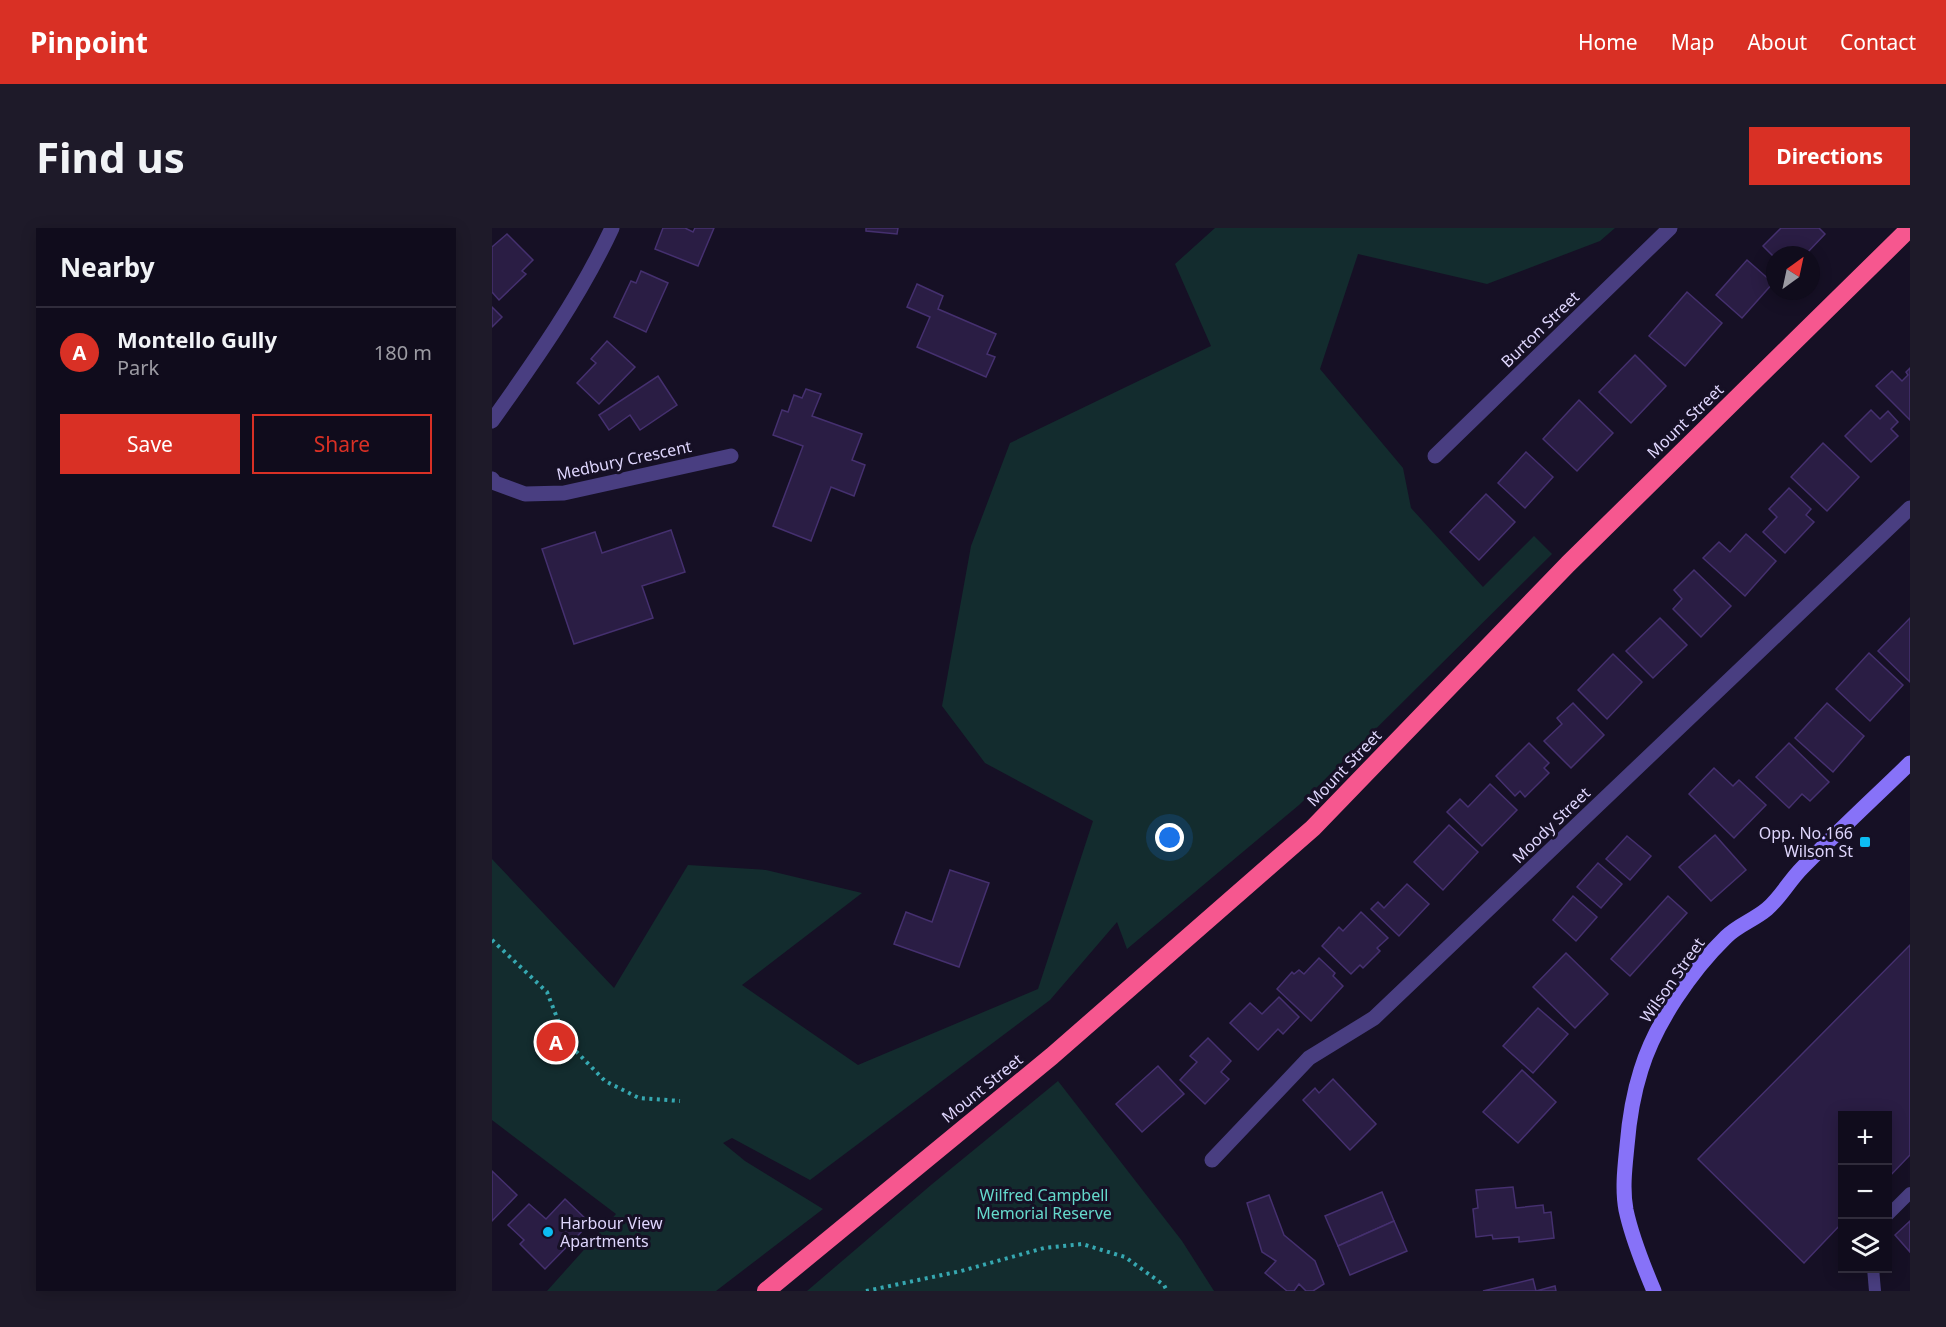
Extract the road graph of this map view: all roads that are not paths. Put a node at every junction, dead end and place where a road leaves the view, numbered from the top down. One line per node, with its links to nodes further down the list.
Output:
1 (612, 228): 4 (street)
2 (1670, 228): 6 (street, Burton Street)
3 (1910, 228): 14 (highway, Mount Street)
4 (492, 421)
5 (731, 456): 7 (street, Medbury Crescent)
6 (1435, 456)
7 (492, 479)
8 (1910, 508): 10 (street, Moody Street)
9 (1910, 764): 15 (street, Wilson Street)
10 (1212, 1160)
11 (1910, 1193): 12 (lane)
12 (1892, 1210)
13 (1873, 1273): 16 (lane)
14 (766, 1291)
15 (1654, 1291)
16 (1875, 1291)

